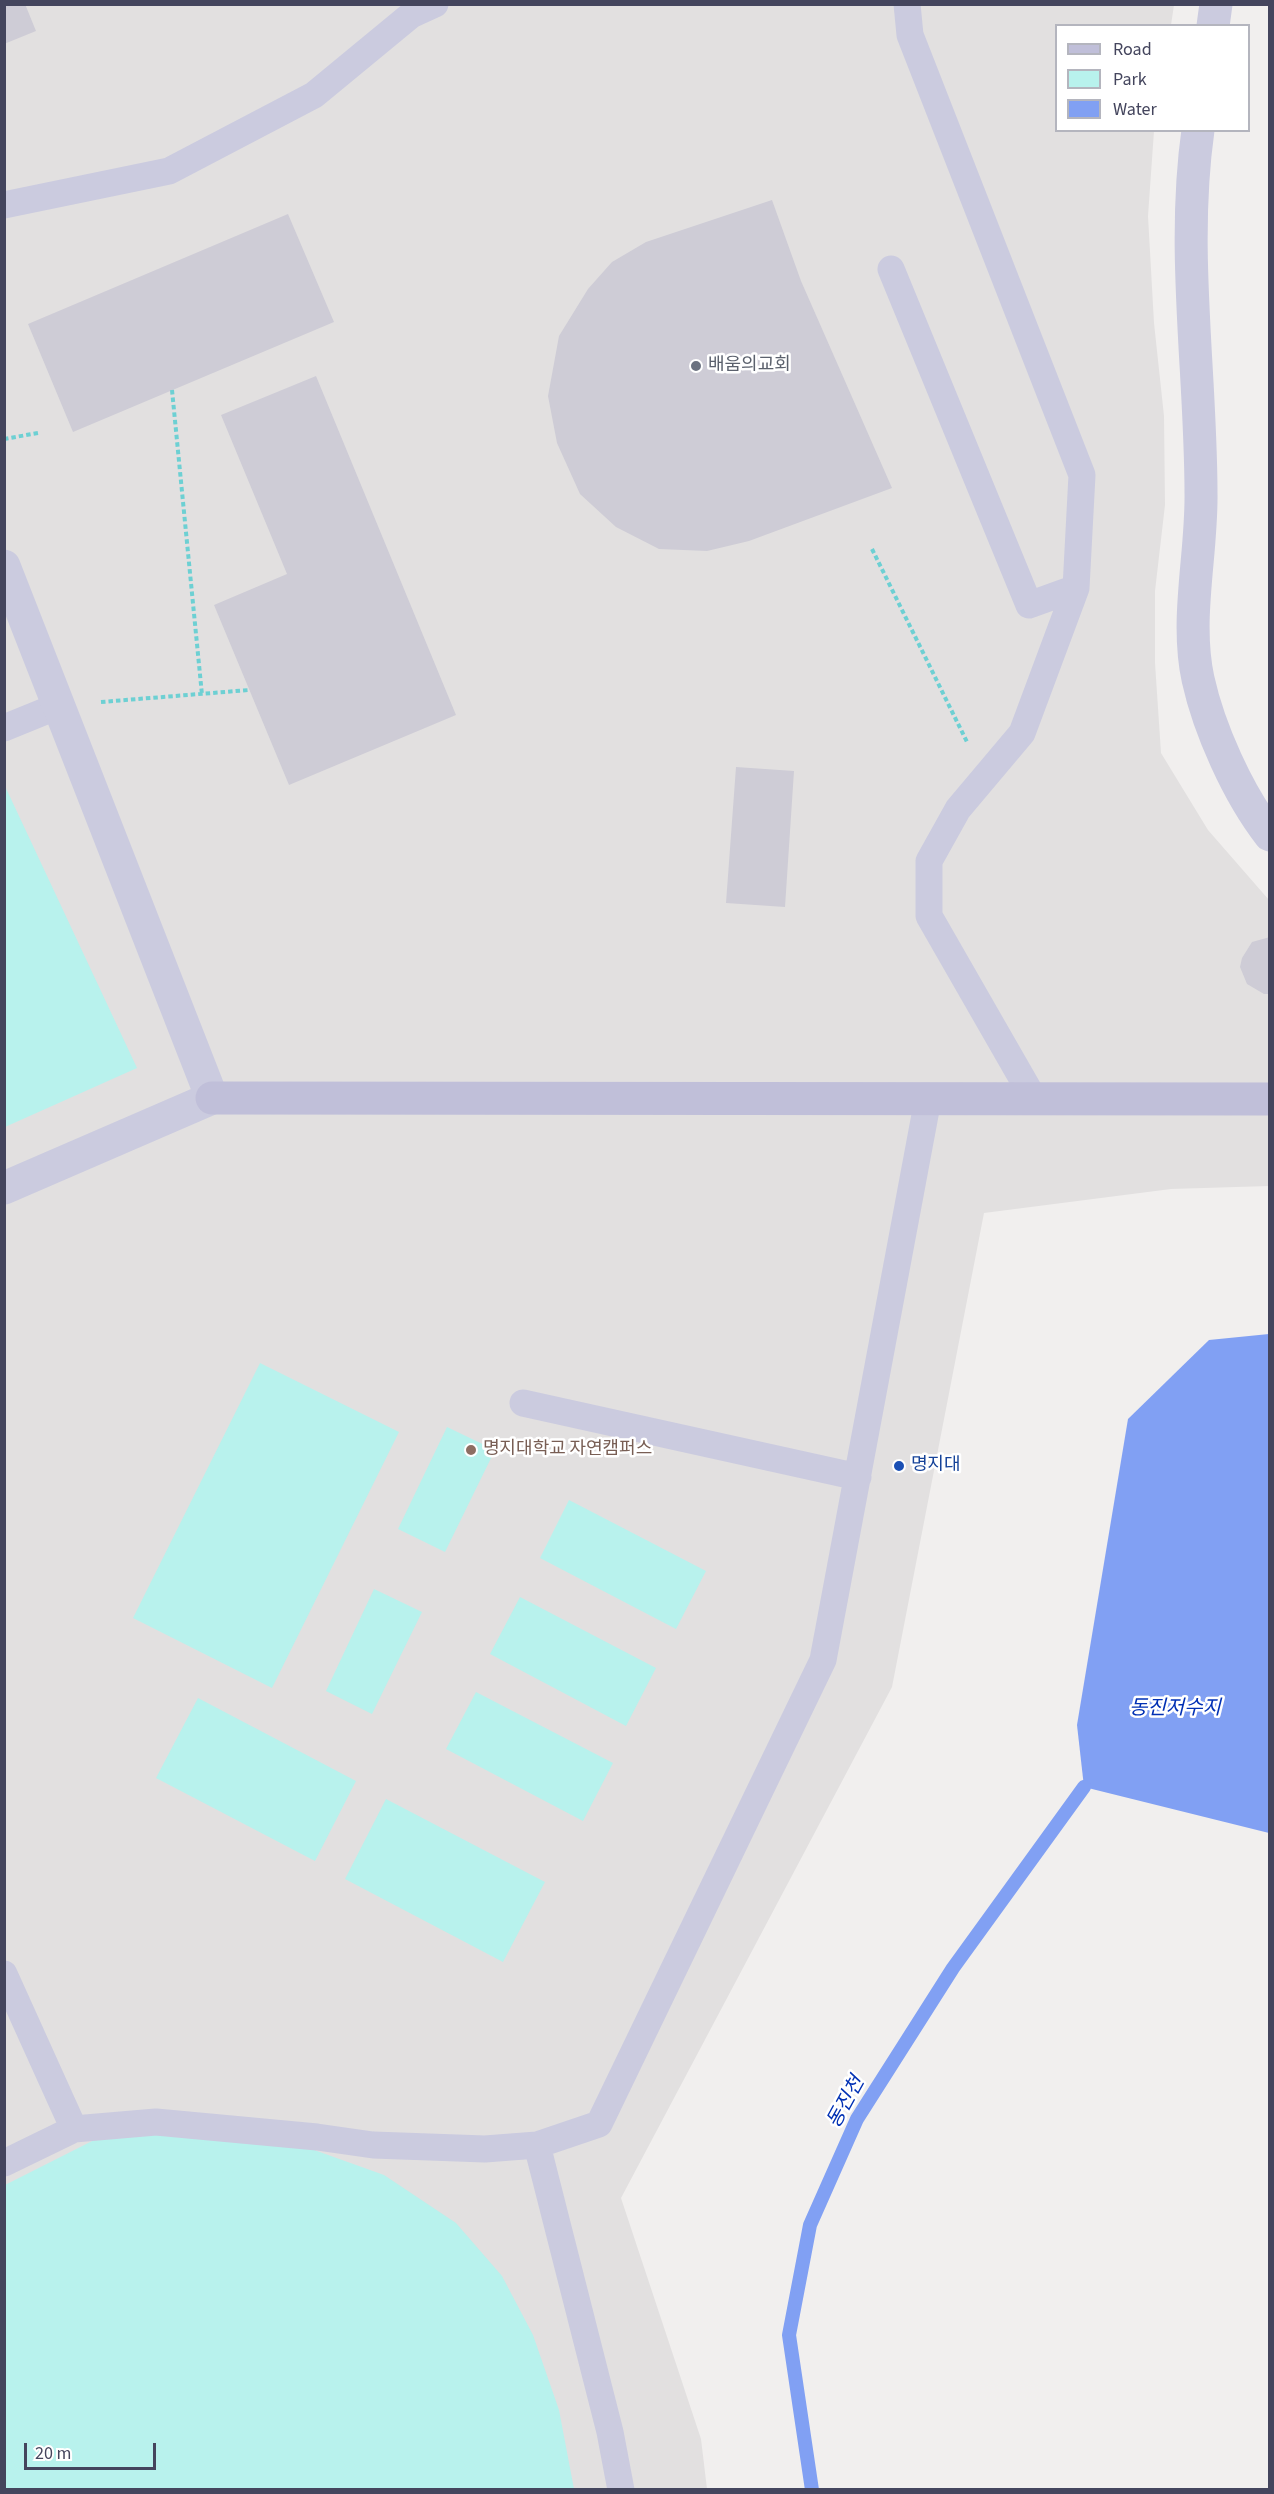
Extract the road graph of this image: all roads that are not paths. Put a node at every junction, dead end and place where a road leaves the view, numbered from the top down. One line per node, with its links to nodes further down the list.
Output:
1 (435, 4): 6 (lane)
2 (907, 4): 9 (lane)
3 (1215, 4): 4 (street)
4 (1213, 24)
5 (1198, 132): 12 (street)
6 (4, 205)
7 (891, 269): 9 (lane)
8 (4, 566): 10 (street)
9 (1076, 588): 15 (lane)
10 (58, 706): 11 (lane); 13 (street)
11 (4, 728)
12 (1269, 835)
13 (212, 1098): 14 (main road); 17 (street)
14 (928, 1098): 15 (main road); 19 (lane)
15 (1034, 1099): 16 (main road)
16 (1269, 1099)
17 (4, 1188)
18 (523, 1402): 19 (lane)
19 (858, 1477): 22 (lane)
20 (4, 1974): 21 (lane)
21 (74, 2129): 22 (lane); 23 (lane)
22 (537, 2145): 24 (lane)
23 (4, 2163)
24 (621, 2490)

